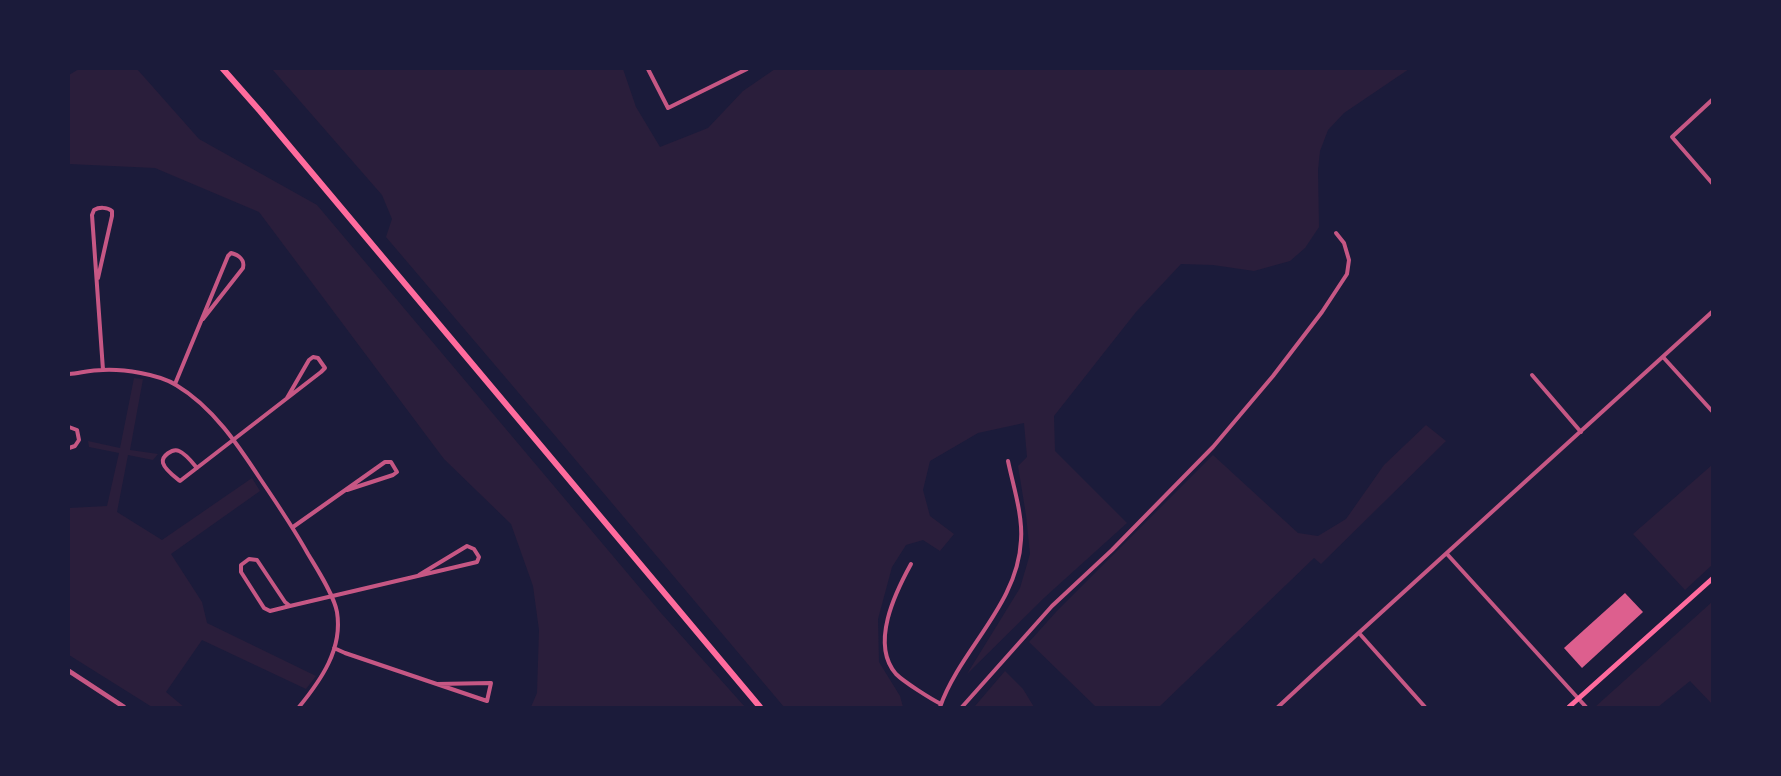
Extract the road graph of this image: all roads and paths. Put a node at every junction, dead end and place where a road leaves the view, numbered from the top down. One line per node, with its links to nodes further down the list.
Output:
1 (223, 69): 39 (highway)
2 (648, 69): 3 (street)
3 (747, 69)
4 (1712, 100): 5 (street)
5 (1712, 182)
6 (1336, 233): 40 (street)
7 (98, 278): 7 (street); 11 (street)
8 (1712, 312): 10 (street)
9 (203, 319): 9 (street); 14 (street)
10 (1663, 357): 16 (street); 18 (street)
11 (103, 370): 12 (street); 14 (street)
12 (69, 374)
13 (1532, 375): 18 (street)
14 (175, 384): 19 (street)
15 (287, 398): 15 (street); 19 (street)
16 (1712, 411)
17 (69, 427): 20 (street)
18 (1581, 432): 25 (street)
19 (234, 439): 22 (street); 24 (street)
20 (69, 448)
21 (1008, 461): 36 (street)
22 (197, 468): 22 (street)
23 (347, 490): 23 (street); 24 (street)
24 (293, 527): 29 (street)
25 (1447, 554): 31 (street); 35 (street)
26 (911, 564): 36 (street)
27 (419, 575): 27 (street); 29 (street)
28 (1712, 579): 35 (main road)
29 (331, 597): 30 (street); 32 (street)
30 (290, 606): 30 (street)
31 (1359, 633): 41 (street); 42 (street)
32 (334, 648): 34 (street); 38 (street)
33 (69, 671): 37 (street)
34 (436, 684): 34 (street)
35 (1578, 699): 43 (main road); 44 (street)
36 (941, 706)
37 (124, 707)
38 (299, 707)
39 (760, 707)
40 (962, 707)
41 (1278, 707)
42 (1426, 707)
43 (1569, 707)
44 (1586, 707)

